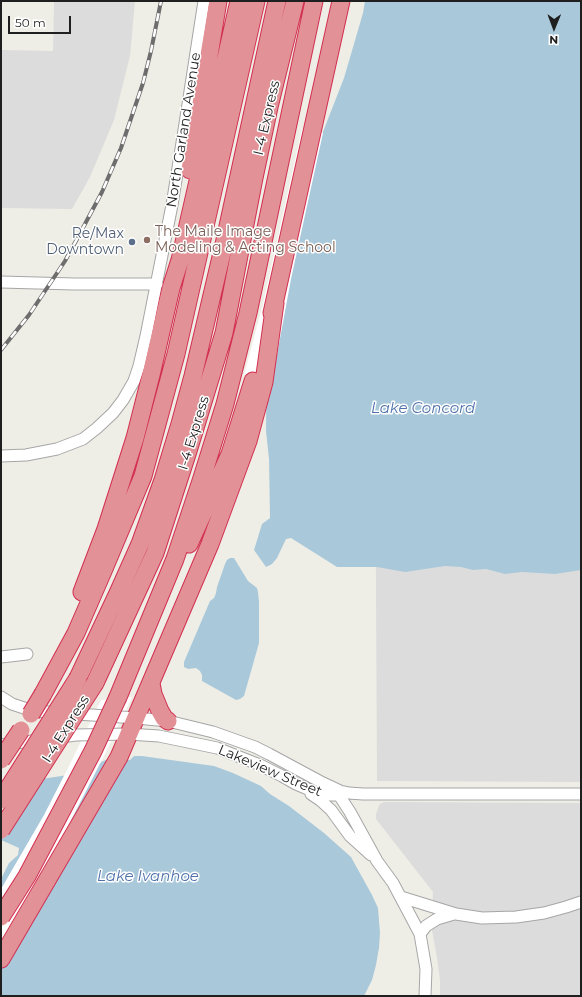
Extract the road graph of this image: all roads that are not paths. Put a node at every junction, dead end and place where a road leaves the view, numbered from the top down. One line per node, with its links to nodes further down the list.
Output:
1 (204, 1): 10 (street, North Garland Avenue)
2 (218, 1): 10 (highway)
3 (239, 1): 10 (highway)
4 (256, 1): 17 (highway)
5 (277, 1): 27 (highway, I-4 Express, bridge)
6 (295, 1): 28 (highway, I-4 Express, bridge)
7 (314, 1): 13 (highway)
8 (341, 1): 11 (highway)
9 (1, 282): 10 (street)
10 (164, 286): 12 (street, North Garland Avenue); 17 (highway)
11 (275, 303): 13 (highway); 16 (highway)
12 (1, 456)
13 (175, 558): 33 (highway, bridge)
14 (27, 654): 15 (street)
15 (1, 657)
16 (150, 683): 19 (highway); 20 (highway)
17 (40, 693): 23 (highway, bridge)
18 (1, 697): 19 (street, Lakeview Street)
19 (136, 718): 20 (street, Lakeview Street); 21 (highway)
20 (168, 721): 25 (street, Lakeview Street)
21 (128, 734): 22 (street, Lakeview Street); 24 (street, Lakeview Street); 35 (highway)
22 (1, 745)
23 (1, 760)
24 (296, 784): 25 (street, Lakeview Street); 29 (street)
25 (344, 794): 26 (street, Lakeview Street); 29 (street, Lakeview Street)
26 (581, 794)
27 (1, 800)
28 (1, 830)
29 (378, 861): 30 (street)
30 (401, 897): 32 (street); 34 (street)
31 (581, 902): 32 (street)
32 (456, 914): 34 (street)
33 (1, 917)
34 (420, 934): 36 (street)
35 (1, 959)
36 (425, 996)

